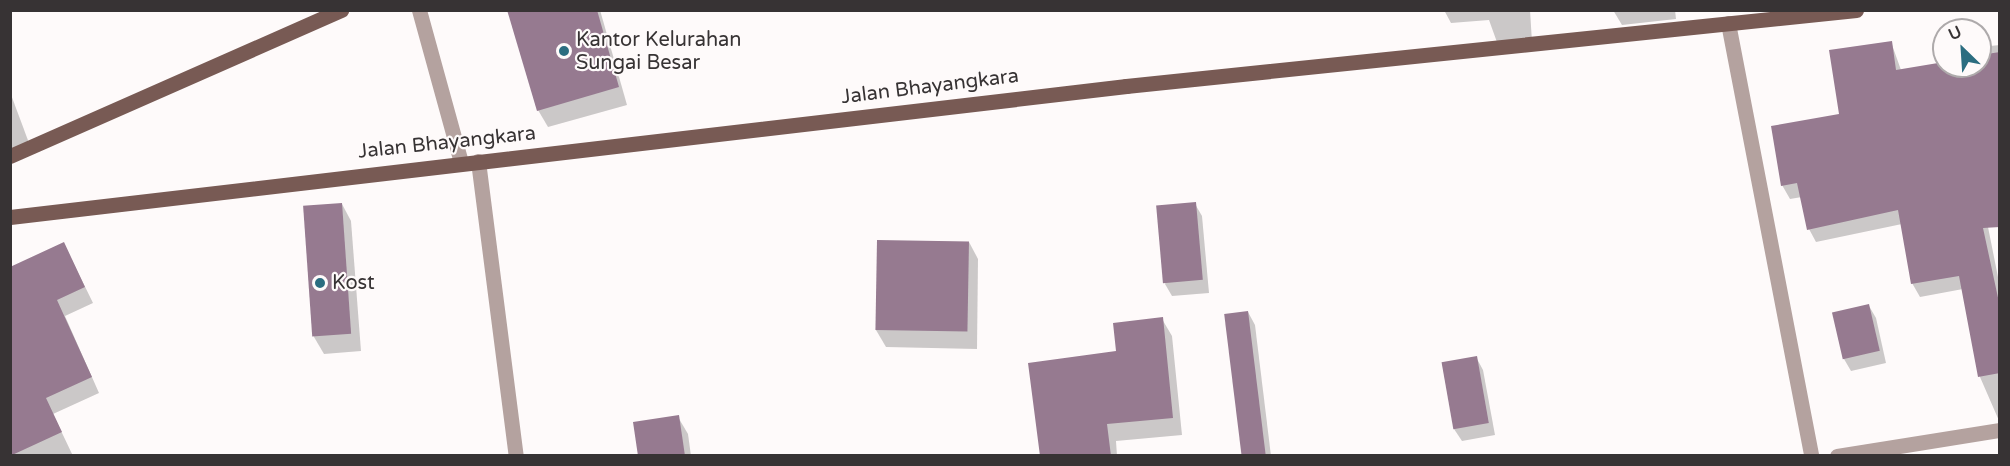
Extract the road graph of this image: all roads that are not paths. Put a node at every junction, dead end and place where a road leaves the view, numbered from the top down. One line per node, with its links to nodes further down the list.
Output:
1 (341, 10): 5 (main road)
2 (419, 10): 7 (street)
3 (1856, 10): 4 (main road, Jalan Bhayangkara)
4 (1728, 24): 6 (main road, Jalan Bhayangkara); 11 (street)
5 (10, 156)
6 (478, 161): 7 (main road, Jalan Bhayangkara); 10 (street)
7 (461, 162): 8 (main road, Jalan Bhayangkara)
8 (11, 214)
9 (2000, 430): 12 (street)
10 (516, 456)
11 (1811, 456)
12 (1837, 456)

